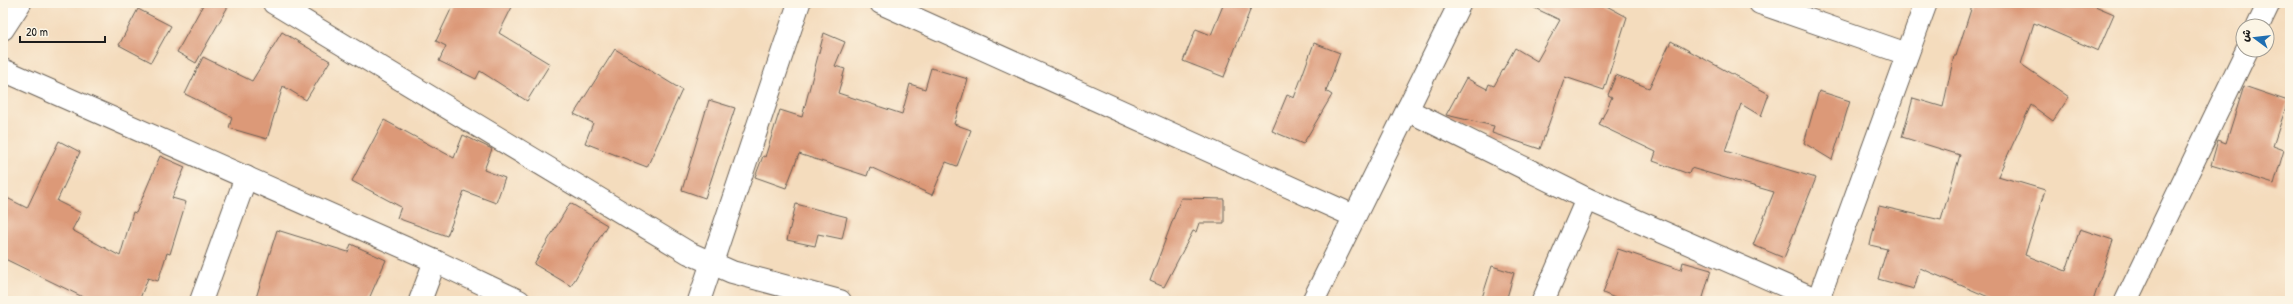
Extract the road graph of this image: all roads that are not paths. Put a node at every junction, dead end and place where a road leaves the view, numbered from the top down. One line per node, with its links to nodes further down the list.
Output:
1 (20, 3): 10 (street)
2 (274, 3): 19 (street)
3 (799, 3): 19 (street)
4 (882, 3): 17 (street)
5 (1460, 3): 14 (street)
6 (1760, 3): 11 (street)
7 (1926, 3): 11 (street)
8 (2269, 3): 9 (street)
9 (2262, 18)
10 (3, 29)
11 (1907, 54): 21 (street)
12 (2243, 58): 29 (street)
13 (3, 70): 15 (street)
14 (1407, 110): 16 (street); 17 (street)
15 (246, 178): 18 (street); 22 (street)
16 (1587, 199): 20 (street); 28 (street)
17 (1354, 216): 27 (street)
18 (436, 261): 23 (street); 24 (street)
19 (712, 263): 25 (street); 26 (street)
20 (1780, 293): 21 (street)
21 (1819, 300)
22 (201, 301)
23 (420, 301)
24 (519, 301)
25 (699, 301)
26 (840, 301)
27 (1312, 301)
28 (1543, 301)
29 (2126, 301)

